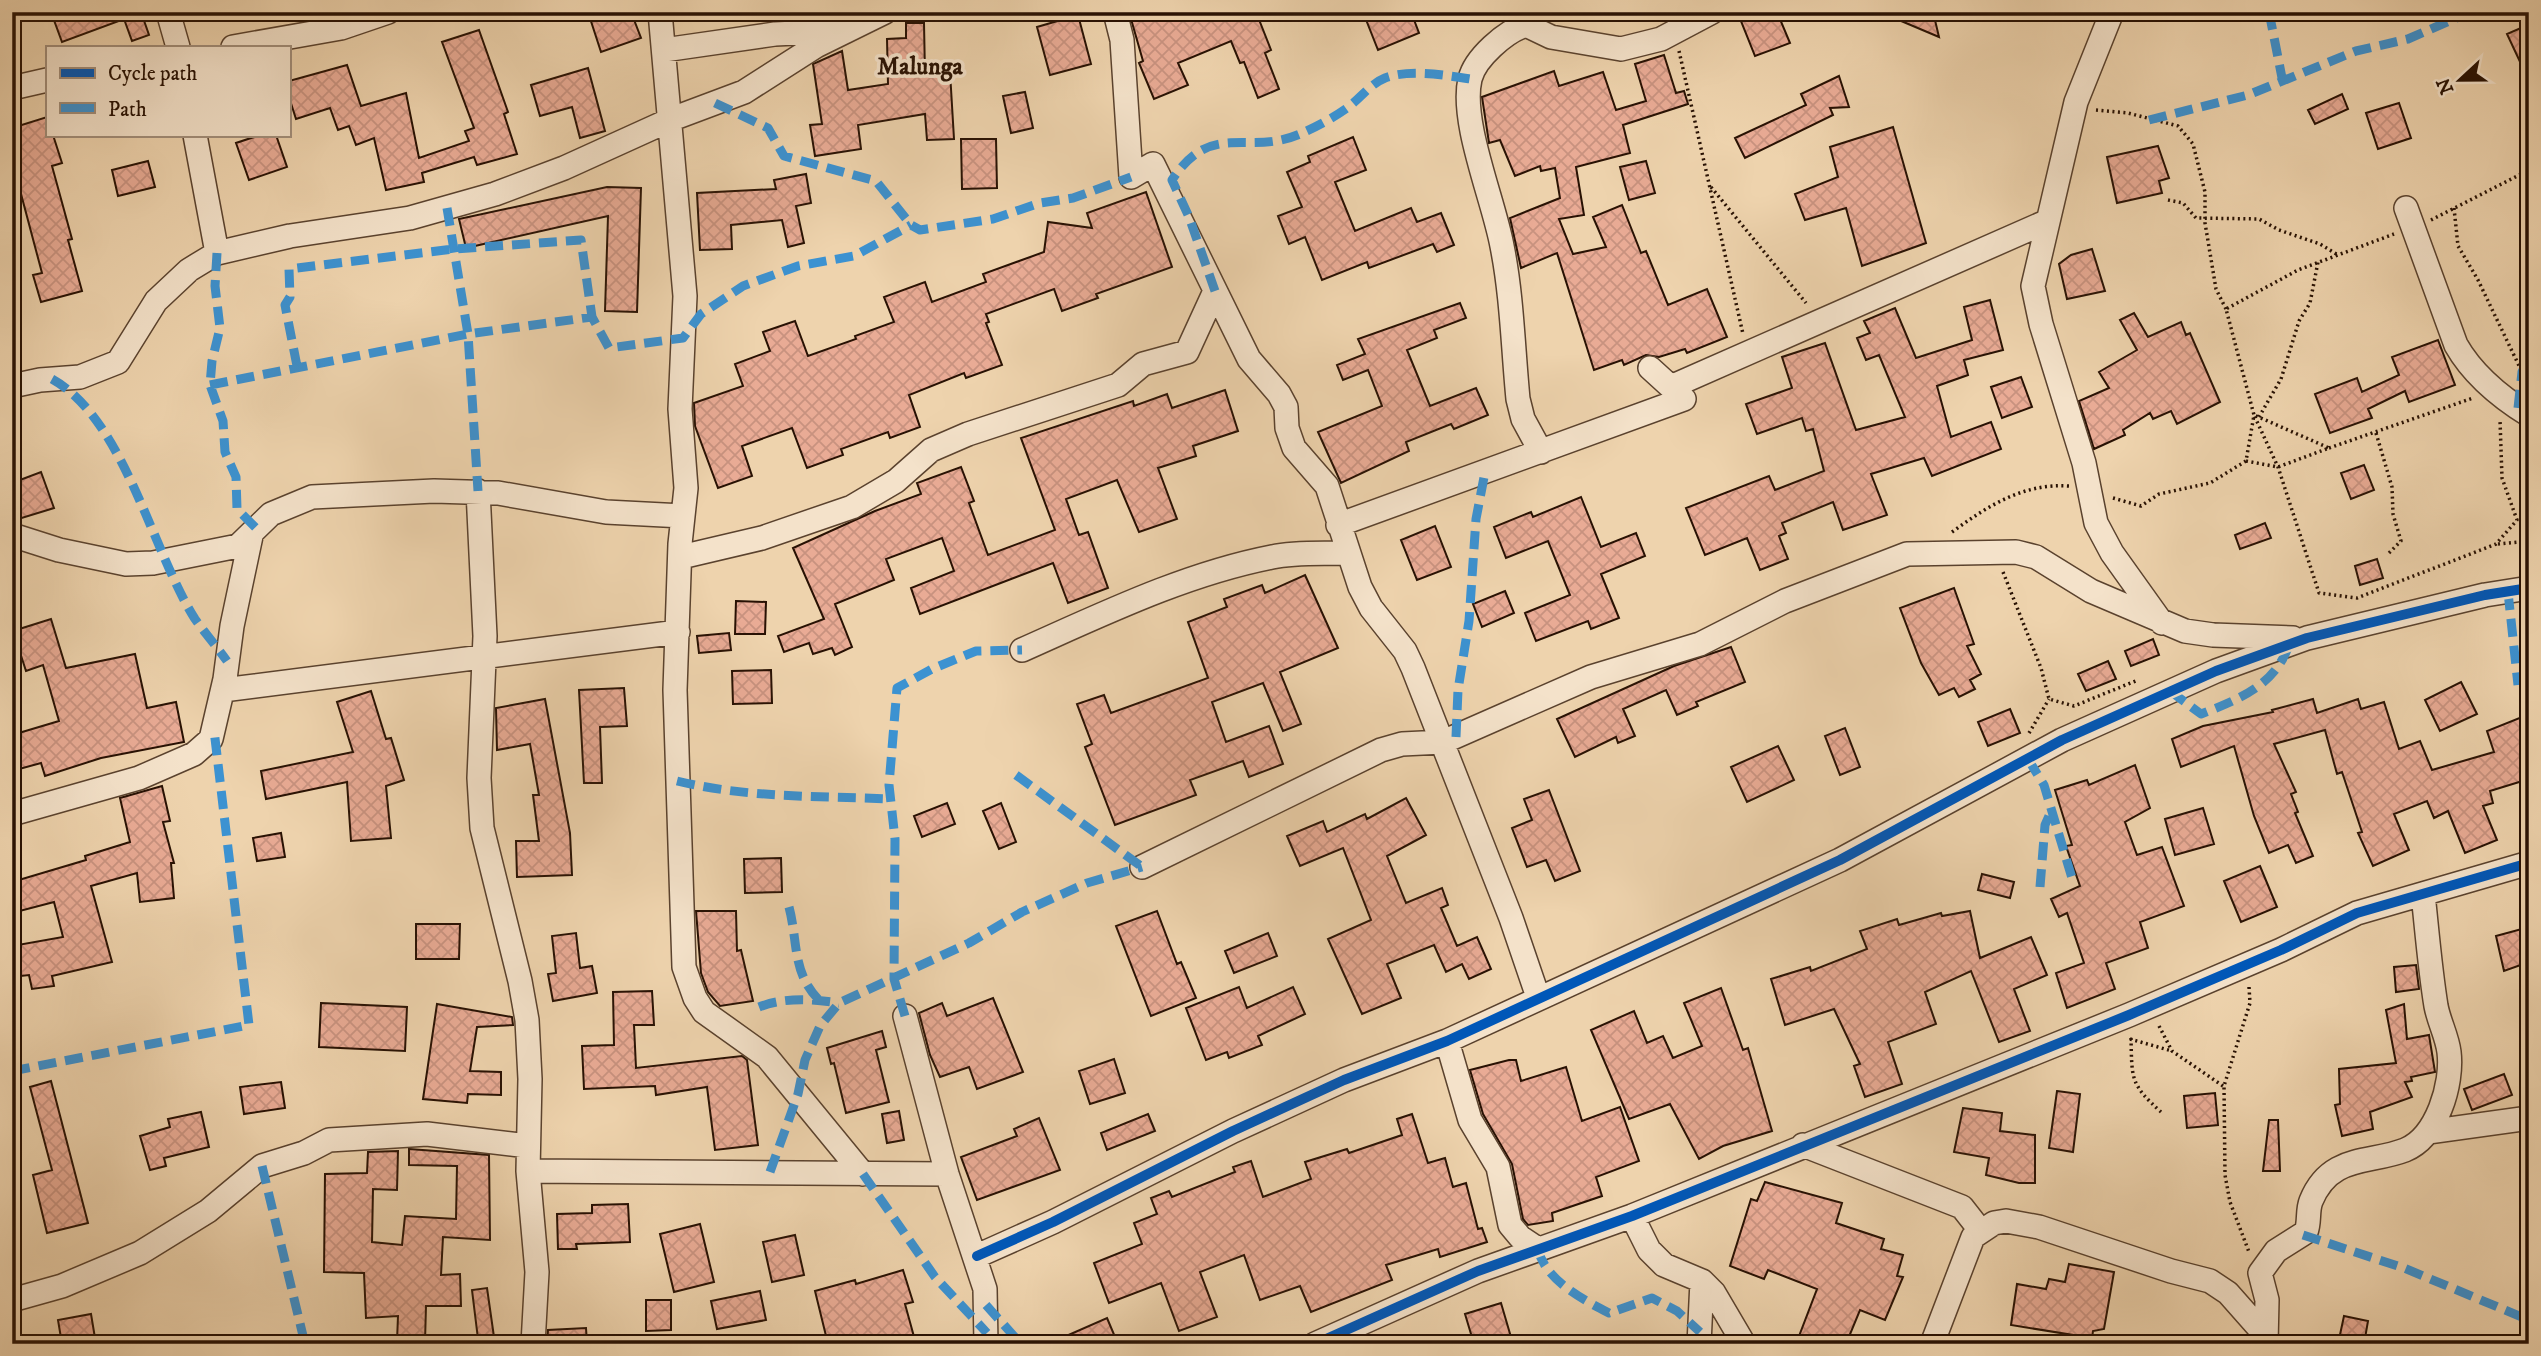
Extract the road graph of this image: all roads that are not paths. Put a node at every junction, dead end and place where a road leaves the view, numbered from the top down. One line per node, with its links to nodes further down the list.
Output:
1 (168, 12): 9 (street)
2 (388, 12): 10 (street)
3 (660, 12): 11 (street)
4 (885, 12): 8 (street)
5 (1115, 12): 19 (street)
6 (1712, 12): 24 (street)
7 (2112, 12): 17 (street)
8 (847, 31): 11 (street); 14 (street)
9 (178, 46)
10 (239, 46)
11 (664, 50): 14 (street)
12 (46, 80): 13 (street)
13 (12, 88)
14 (672, 119): 18 (street); 26 (street)
15 (195, 136): 18 (street)
16 (2409, 218): 23 (street)
17 (2048, 221): 22 (street); 33 (street)
18 (216, 253): 21 (street)
19 (1215, 291): 27 (street); 31 (street)
20 (1650, 368): 22 (street)
21 (12, 386)
22 (1673, 386): 24 (street)
23 (2529, 415)
24 (1542, 452): 27 (street)
25 (478, 491): 26 (street); 29 (street); 37 (street)
26 (683, 516): 31 (street)
27 (1338, 525): 30 (street)
28 (12, 535): 29 (street)
29 (251, 536): 38 (street)
30 (1347, 554): 36 (street); 39 (street)
31 (681, 557): 34 (street)
32 (2529, 588): 35 (street)
33 (2162, 623): 35 (street); 39 (street)
34 (678, 632): 37 (street); 52 (street)
35 (2307, 638): 44 (street)
36 (1022, 650)
37 (485, 656): 38 (street); 50 (street)
38 (223, 690): 40 (street)
39 (1443, 742): 42 (street); 44 (street)
40 (12, 814)
41 (2529, 863): 43 (street)
42 (1142, 867)
43 (2423, 894): 48 (street); 49 (street)
44 (1538, 997): 46 (street)
45 (905, 1016): 53 (street)
46 (1447, 1041): 56 (street); 57 (street)
47 (2529, 1118): 48 (street)
48 (2428, 1132): 60 (street)
49 (1803, 1145): 54 (street); 55 (street)
50 (528, 1146): 51 (street); 59 (street)
51 (528, 1171): 52 (street); 61 (street)
52 (863, 1174): 53 (street)
53 (947, 1174): 57 (street)
54 (1632, 1216): 56 (street); 58 (street)
55 (1980, 1230): 60 (street); 66 (street)
56 (1538, 1249): 63 (street)
57 (976, 1256): 62 (street)
58 (1702, 1281): 64 (street); 65 (street)
59 (12, 1300)
60 (2266, 1340)
61 (533, 1344)
62 (986, 1344)
63 (1315, 1344)
64 (1699, 1344)
65 (1744, 1344)
66 (1932, 1344)

